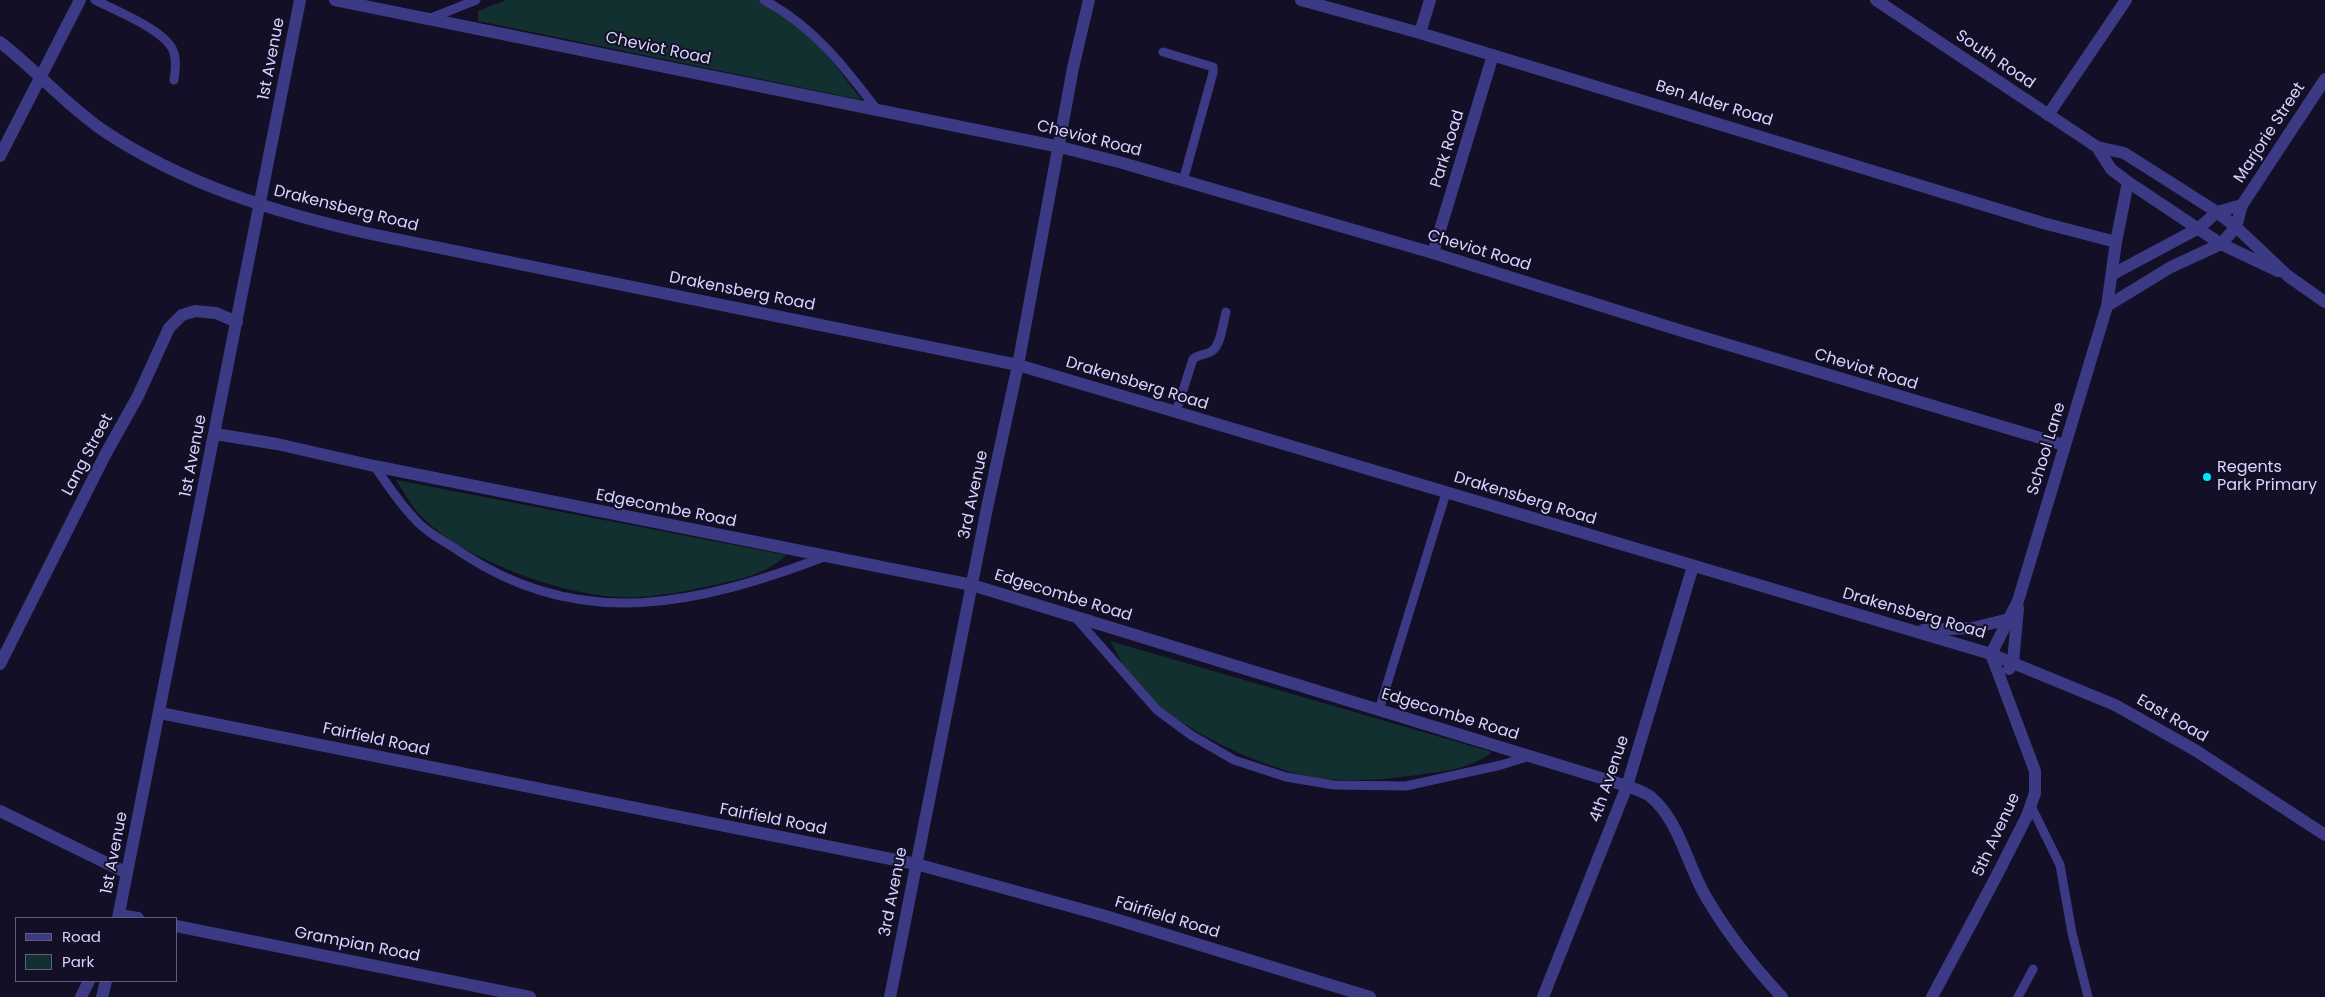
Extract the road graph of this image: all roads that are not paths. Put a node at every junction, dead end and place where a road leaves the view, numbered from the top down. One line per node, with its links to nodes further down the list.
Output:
1 (80, 0): 17 (street)
2 (95, 0): 19 (lane)
3 (300, 0): 27 (street, 1st Avenue)
4 (335, 0): 12 (street, Cheviot Road)
5 (476, 0): 12 (lane)
6 (764, 0): 20 (lane)
7 (1089, 0): 23 (street, 3rd Avenue)
8 (1301, 0): 13 (street, Ben Alder Road)
9 (1430, 0): 13 (street)
10 (1876, 0): 21 (street, South Road)
11 (2126, 0): 21 (street)
12 (431, 18): 20 (street, Cheviot Road)
13 (1420, 33): 16 (street, Ben Alder Road)
14 (0, 42): 17 (street, Drakensberg Road)
15 (1163, 52): 25 (lane)
16 (1493, 55): 32 (street, Ben Alder Road); 34 (street, Park Road)
17 (39, 77): 24 (street); 27 (street, Drakensberg Road)
18 (2325, 79): 28 (street, Marjorie Street)
19 (174, 80)
20 (878, 111): 23 (street, Cheviot Road)
21 (2048, 115): 22 (street, South Road)
22 (2097, 146): 26 (street, South Road); 29 (street, South Road)
23 (1060, 147): 25 (street, Cheviot Road); 41 (street, 3rd Avenue)
24 (0, 156)
25 (1183, 181): 34 (street, Cheviot Road)
26 (2128, 182): 31 (street, South Road); 32 (street, School Lane)
27 (259, 205): 40 (street, 1st Avenue); 41 (street, Drakensberg Road)
28 (2242, 205): 29 (street, Marjorie Street); 30 (street, Marjorie Street)
29 (2217, 212): 30 (street, South Road); 31 (street, Marjorie Street)
30 (2236, 227): 33 (street, Marjorie Street); 36 (street, South Road)
31 (2199, 228): 33 (street, South Road); 35 (street)
32 (2116, 242): 35 (street, School Lane)
33 (2221, 244): 36 (street, South Road); 38 (street)
34 (1432, 252): 44 (street, Cheviot Road)
35 (2112, 274): 38 (street, School Lane)
36 (2288, 276): 37 (street, South Road)
37 (2325, 302)
38 (2107, 306): 44 (street, School Lane)
39 (1226, 312): 42 (lane)
40 (237, 322): 43 (street, 1st Avenue); 56 (street, Lang Street)
41 (1018, 365): 42 (street, Drakensberg Road); 49 (street, 3rd Avenue)
42 (1176, 412): 46 (street, Drakensberg Road)
43 (215, 434): 45 (street, Edgecombe Road); 59 (street, 1st Avenue)
44 (2064, 445): 50 (street, School Lane)
45 (374, 466): 47 (street, Edgecombe Road); 47 (lane)
46 (1446, 492): 48 (street, Drakensberg Road); 58 (lane)
47 (824, 557): 49 (street, Edgecombe Road)
48 (1693, 566): 53 (street, Drakensberg Road); 61 (street, 4th Avenue)
49 (972, 585): 51 (street, Edgecombe Road); 65 (street, 3rd Avenue)
50 (2018, 601): 52 (street, School Lane); 55 (street, School Lane)
51 (1075, 617): 58 (street, Edgecombe Road); 60 (lane)
52 (2009, 619): 53 (street); 54 (street, School Lane)
53 (1908, 630): 54 (street, Drakensberg Road)
54 (1991, 654): 55 (street, East Road); 57 (street, 5th Avenue)
55 (2014, 662): 57 (street); 64 (street, East Road)
56 (0, 664)
57 (2001, 679): 62 (street, 5th Avenue)
58 (1379, 710): 60 (street, Edgecombe Road)
59 (160, 713): 65 (street, Fairfield Road); 66 (street, 1st Avenue)
60 (1530, 756): 61 (street, Edgecombe Road)
61 (1627, 786): 77 (street, 4th Avenue); 78 (street, Edgecombe Road)
62 (2031, 806): 79 (street, 5th Avenue); 81 (lane)
63 (0, 811): 66 (street)
64 (2325, 835)
65 (916, 864): 75 (street, 3rd Avenue); 76 (street, Fairfield Road)
66 (127, 873): 67 (street, 1st Avenue)
67 (118, 916)
68 (178, 926): 74 (street, Grampian Road)
69 (2033, 969): 80 (lane)
70 (90, 982): 72 (street)
71 (106, 982): 73 (street)
72 (82, 997)
73 (102, 997)
74 (530, 997)
75 (890, 997)
76 (1370, 997)
77 (1543, 997)
78 (1782, 997)
79 (1932, 997)
80 (2018, 997)
81 (2088, 997)

